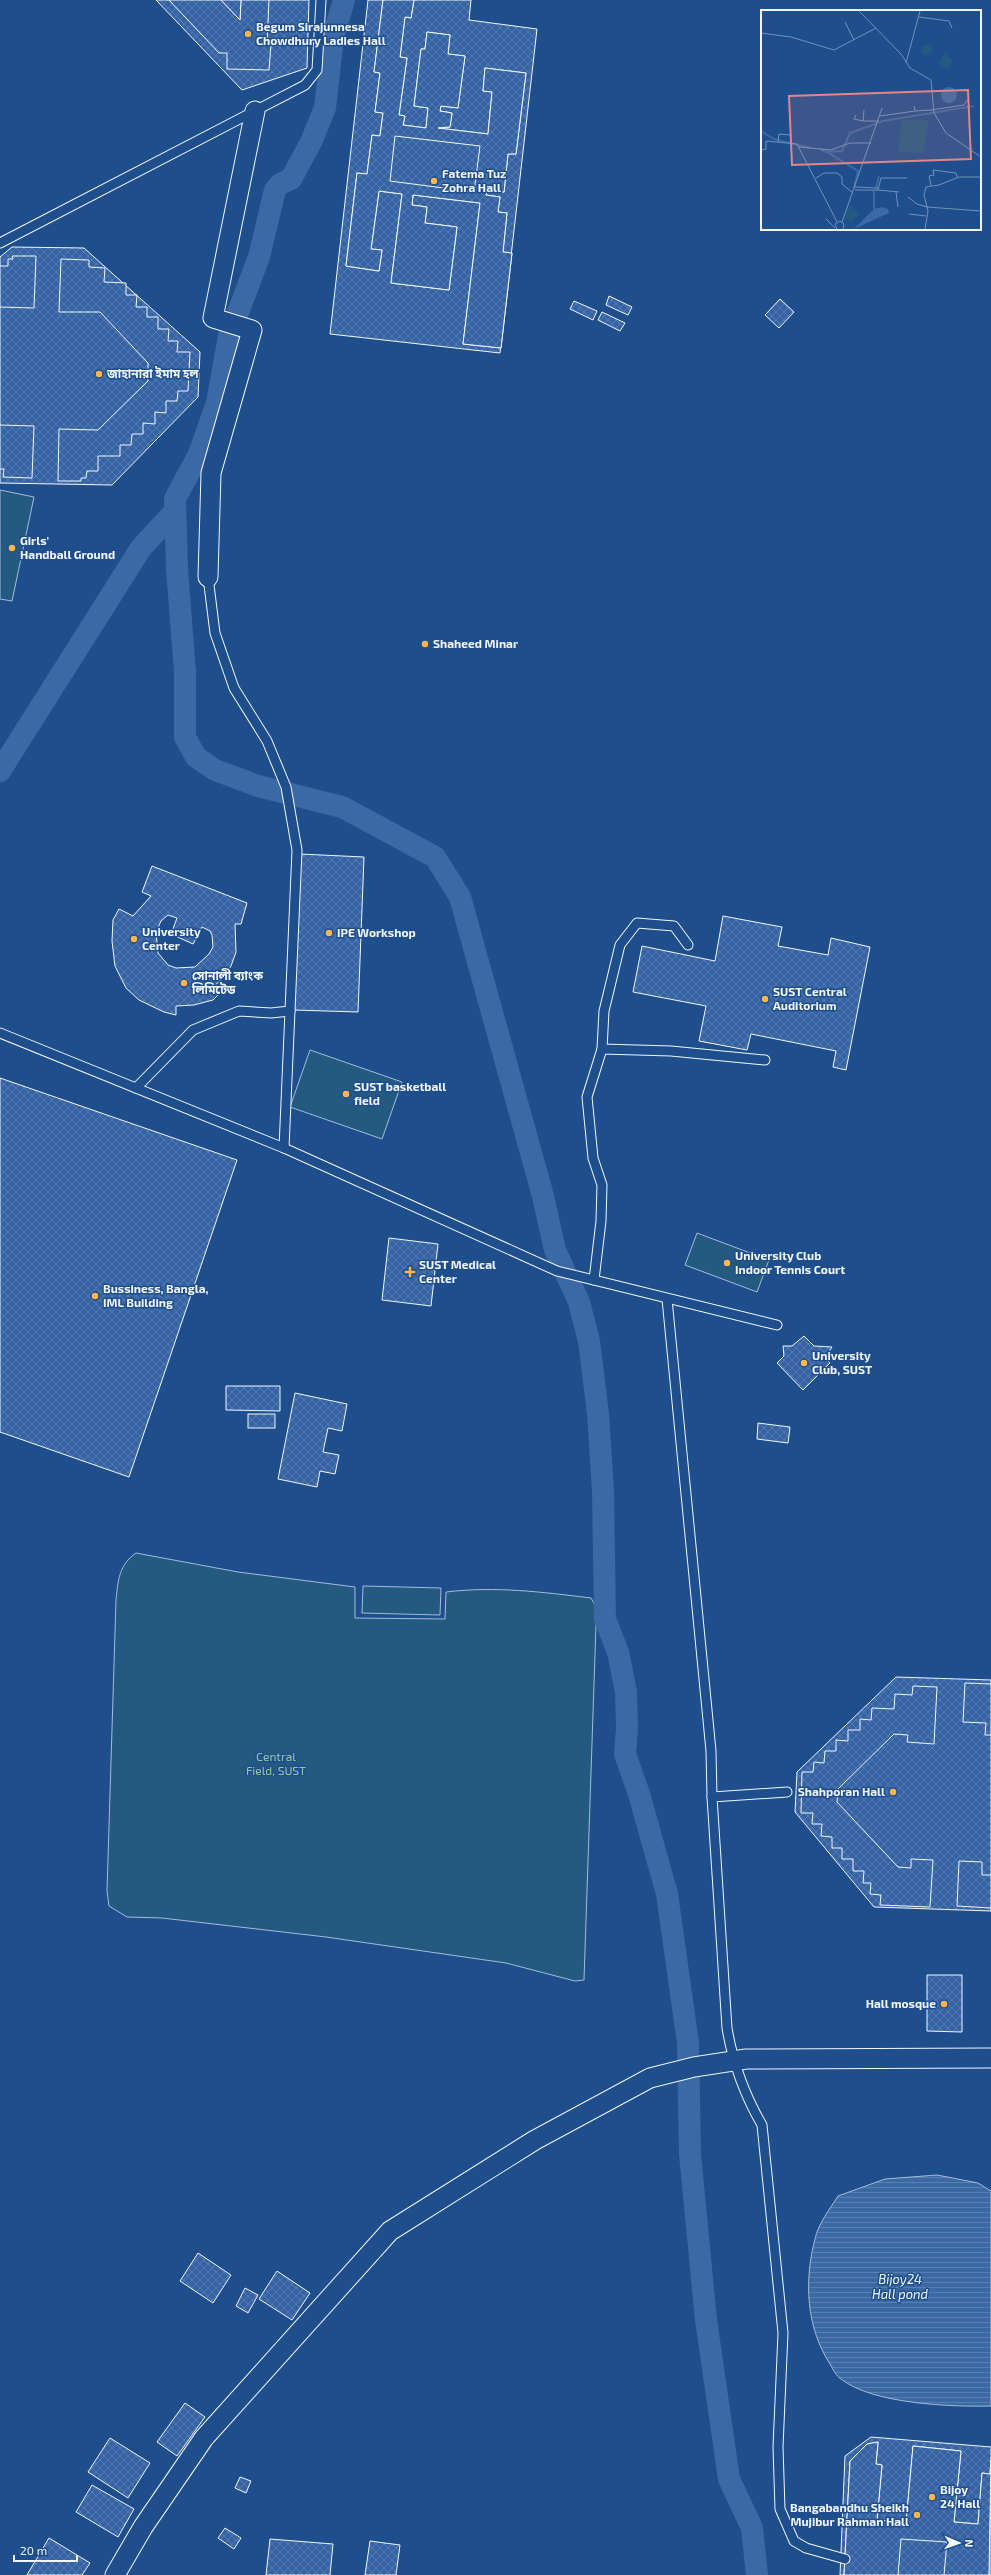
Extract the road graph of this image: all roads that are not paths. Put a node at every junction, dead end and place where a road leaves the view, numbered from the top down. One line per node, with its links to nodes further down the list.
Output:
1 (321, 0): 2 (lane)
2 (255, 111): 3 (lane); 4 (street)
3 (0, 243)
4 (208, 577): 6 (lane)
5 (688, 945): 8 (lane)
6 (290, 1011): 10 (lane); 11 (lane)
7 (0, 1033): 10 (lane)
8 (602, 1049): 9 (lane); 12 (lane)
9 (765, 1060)
10 (136, 1088): 11 (lane)
11 (284, 1148): 12 (lane)
12 (594, 1280): 13 (lane)
13 (667, 1299): 14 (lane); 16 (lane)
14 (777, 1325)
15 (787, 1792): 16 (lane)
16 (712, 1797): 18 (lane)
17 (991, 2058): 18 (street)
18 (733, 2062): 19 (lane); 20 (street)
19 (845, 2559)
20 (115, 2575)

